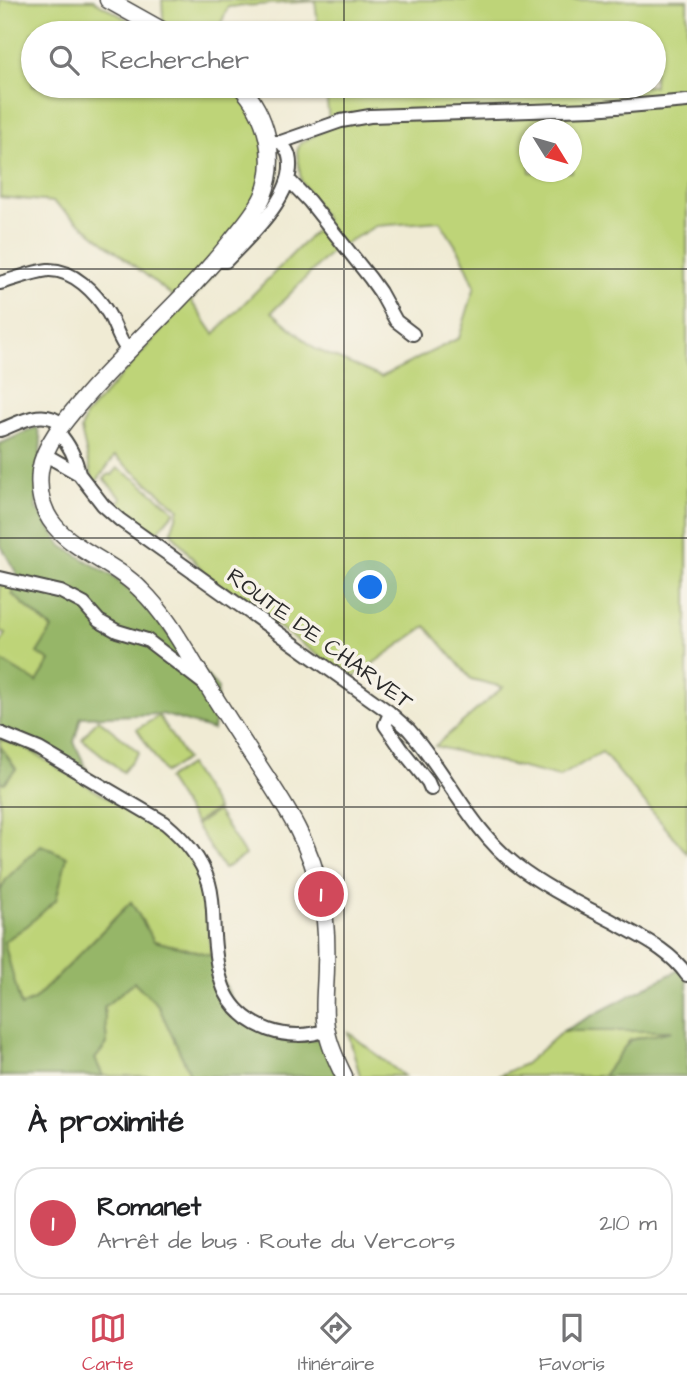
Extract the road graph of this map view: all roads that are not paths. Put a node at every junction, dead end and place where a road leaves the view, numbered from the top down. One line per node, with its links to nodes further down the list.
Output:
1 (108, 0): 2 (main road)
2 (146, 21)
3 (249, 98): 5 (main road)
4 (687, 101): 5 (street)
5 (275, 142): 6 (street); 7 (main road)
6 (288, 179): 7 (street); 9 (street)
7 (216, 261): 10 (main road)
8 (0, 284): 10 (street)
9 (413, 334)
10 (128, 351): 11 (main road)
11 (60, 428): 12 (street); 13 (main road); 14 (street, ROUTE DE CHARVET)
12 (0, 430)
13 (44, 454): 14 (street, ROUTE DE CHARVET); 16 (main road)
14 (79, 474): 17 (street, ROUTE DE CHARVET)
15 (0, 578): 16 (street)
16 (209, 687): 21 (main road)
17 (390, 713): 19 (street); 20 (street, ROUTE DE CHARVET)
18 (0, 733): 21 (street)
19 (431, 789)
20 (687, 975)
21 (326, 1030): 22 (main road)
22 (344, 1076)

